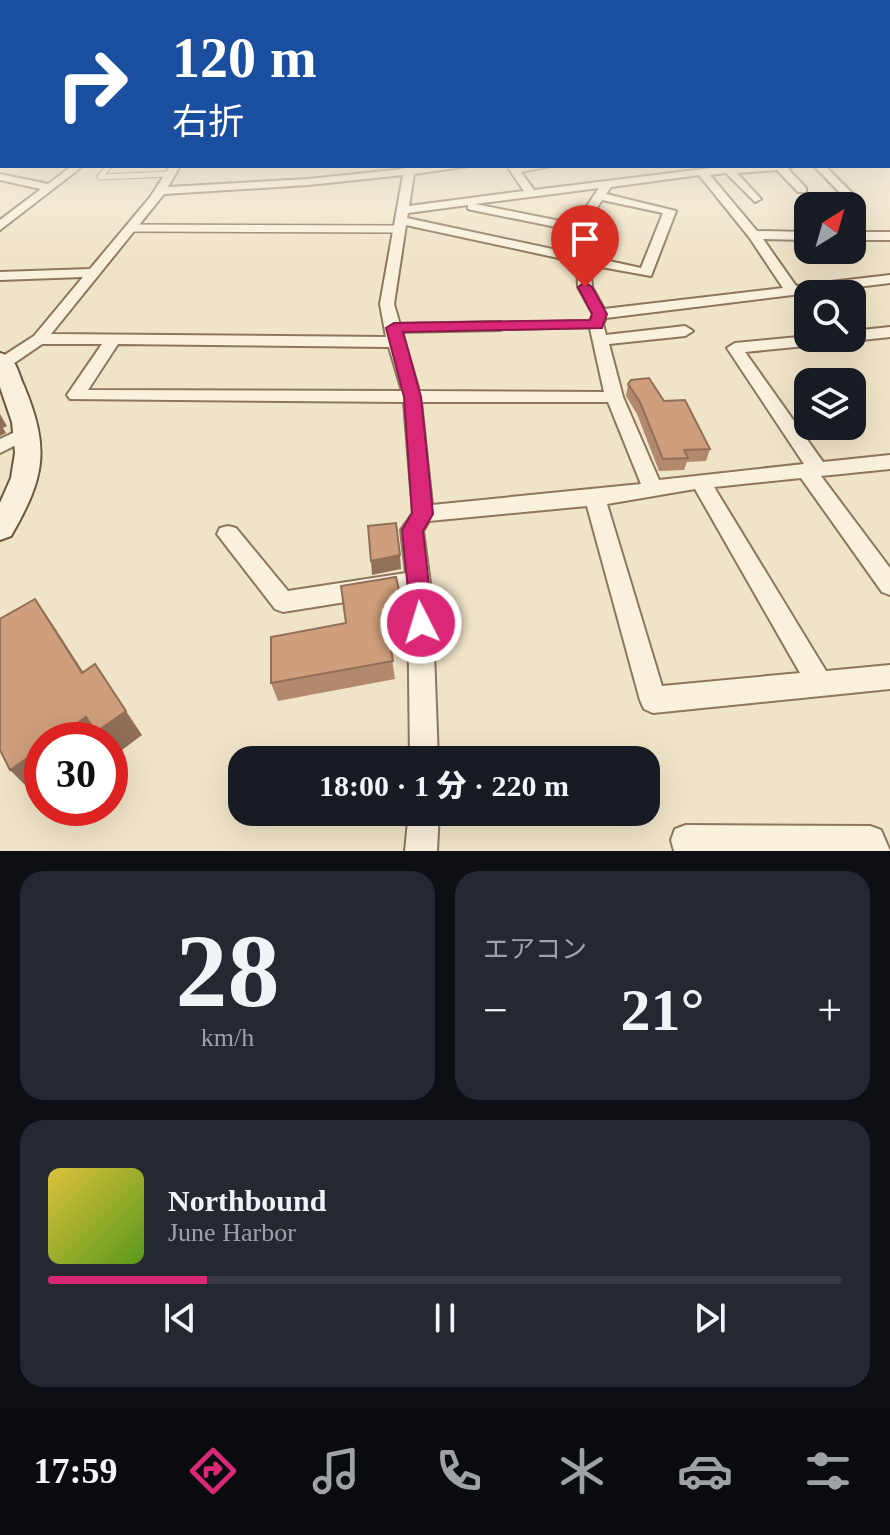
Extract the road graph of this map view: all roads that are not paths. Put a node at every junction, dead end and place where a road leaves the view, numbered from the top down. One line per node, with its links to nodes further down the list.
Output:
1 (8, 179): 13 (street)
2 (62, 179): 13 (street)
3 (168, 179): 15 (street)
4 (300, 179): 15 (street)
5 (408, 179): 20 (street)
6 (521, 179): 16 (street)
7 (650, 179): 11 (street)
8 (708, 179): 24 (street)
9 (737, 179): 18 (street)
10 (791, 179): 14 (street)
11 (632, 181): 12 (street)
12 (608, 184): 16 (street); 17 (street)
13 (51, 188): 21 (street)
14 (802, 190)
15 (160, 191): 22 (street)
16 (531, 194): 19 (street)
17 (601, 196): 23 (street); 29 (street)
18 (755, 199)
19 (456, 203): 20 (street); 23 (street)
20 (401, 220): 22 (lane); 28 (street); 37 (street)
21 (0, 226)
22 (132, 228): 30 (street)
23 (579, 228): 28 (street)
24 (754, 235): 25 (street); 33 (street)
25 (794, 236)
26 (866, 236): 27 (street)
27 (890, 236)
28 (560, 255): 29 (street)
29 (583, 259): 34 (street)
30 (92, 273): 31 (street); 39 (street)
31 (0, 276)
32 (890, 279): 33 (street)
33 (792, 291): 34 (street)
34 (599, 326): 35 (street); 37 (lane); 44 (street)
35 (685, 331)
36 (890, 332): 38 (street)
37 (394, 335): 40 (street); 43 (street)
38 (866, 335)
39 (39, 339): 40 (street); 42 (street)
40 (113, 340): 43 (street)
41 (794, 342): 48 (street)
42 (2, 362): 45 (street)
43 (412, 397): 44 (street); 52 (street)
44 (614, 397): 50 (street)
45 (26, 433): 46 (street); 53 (street)
46 (0, 447)
47 (890, 462): 48 (street)
48 (812, 469): 49 (street); 56 (street)
49 (700, 481): 50 (street); 58 (street)
50 (653, 490): 51 (street)
51 (595, 498): 52 (street); 58 (street)
52 (423, 514): 55 (street)
53 (0, 528)
54 (228, 534): 55 (street)
55 (417, 581): 59 (street)
56 (890, 585)
57 (890, 677): 58 (street)
58 (820, 684)
59 (423, 746)
60 (423, 826): 61 (street)
61 (421, 851)
62 (690, 851): 63 (street)
63 (875, 851)

